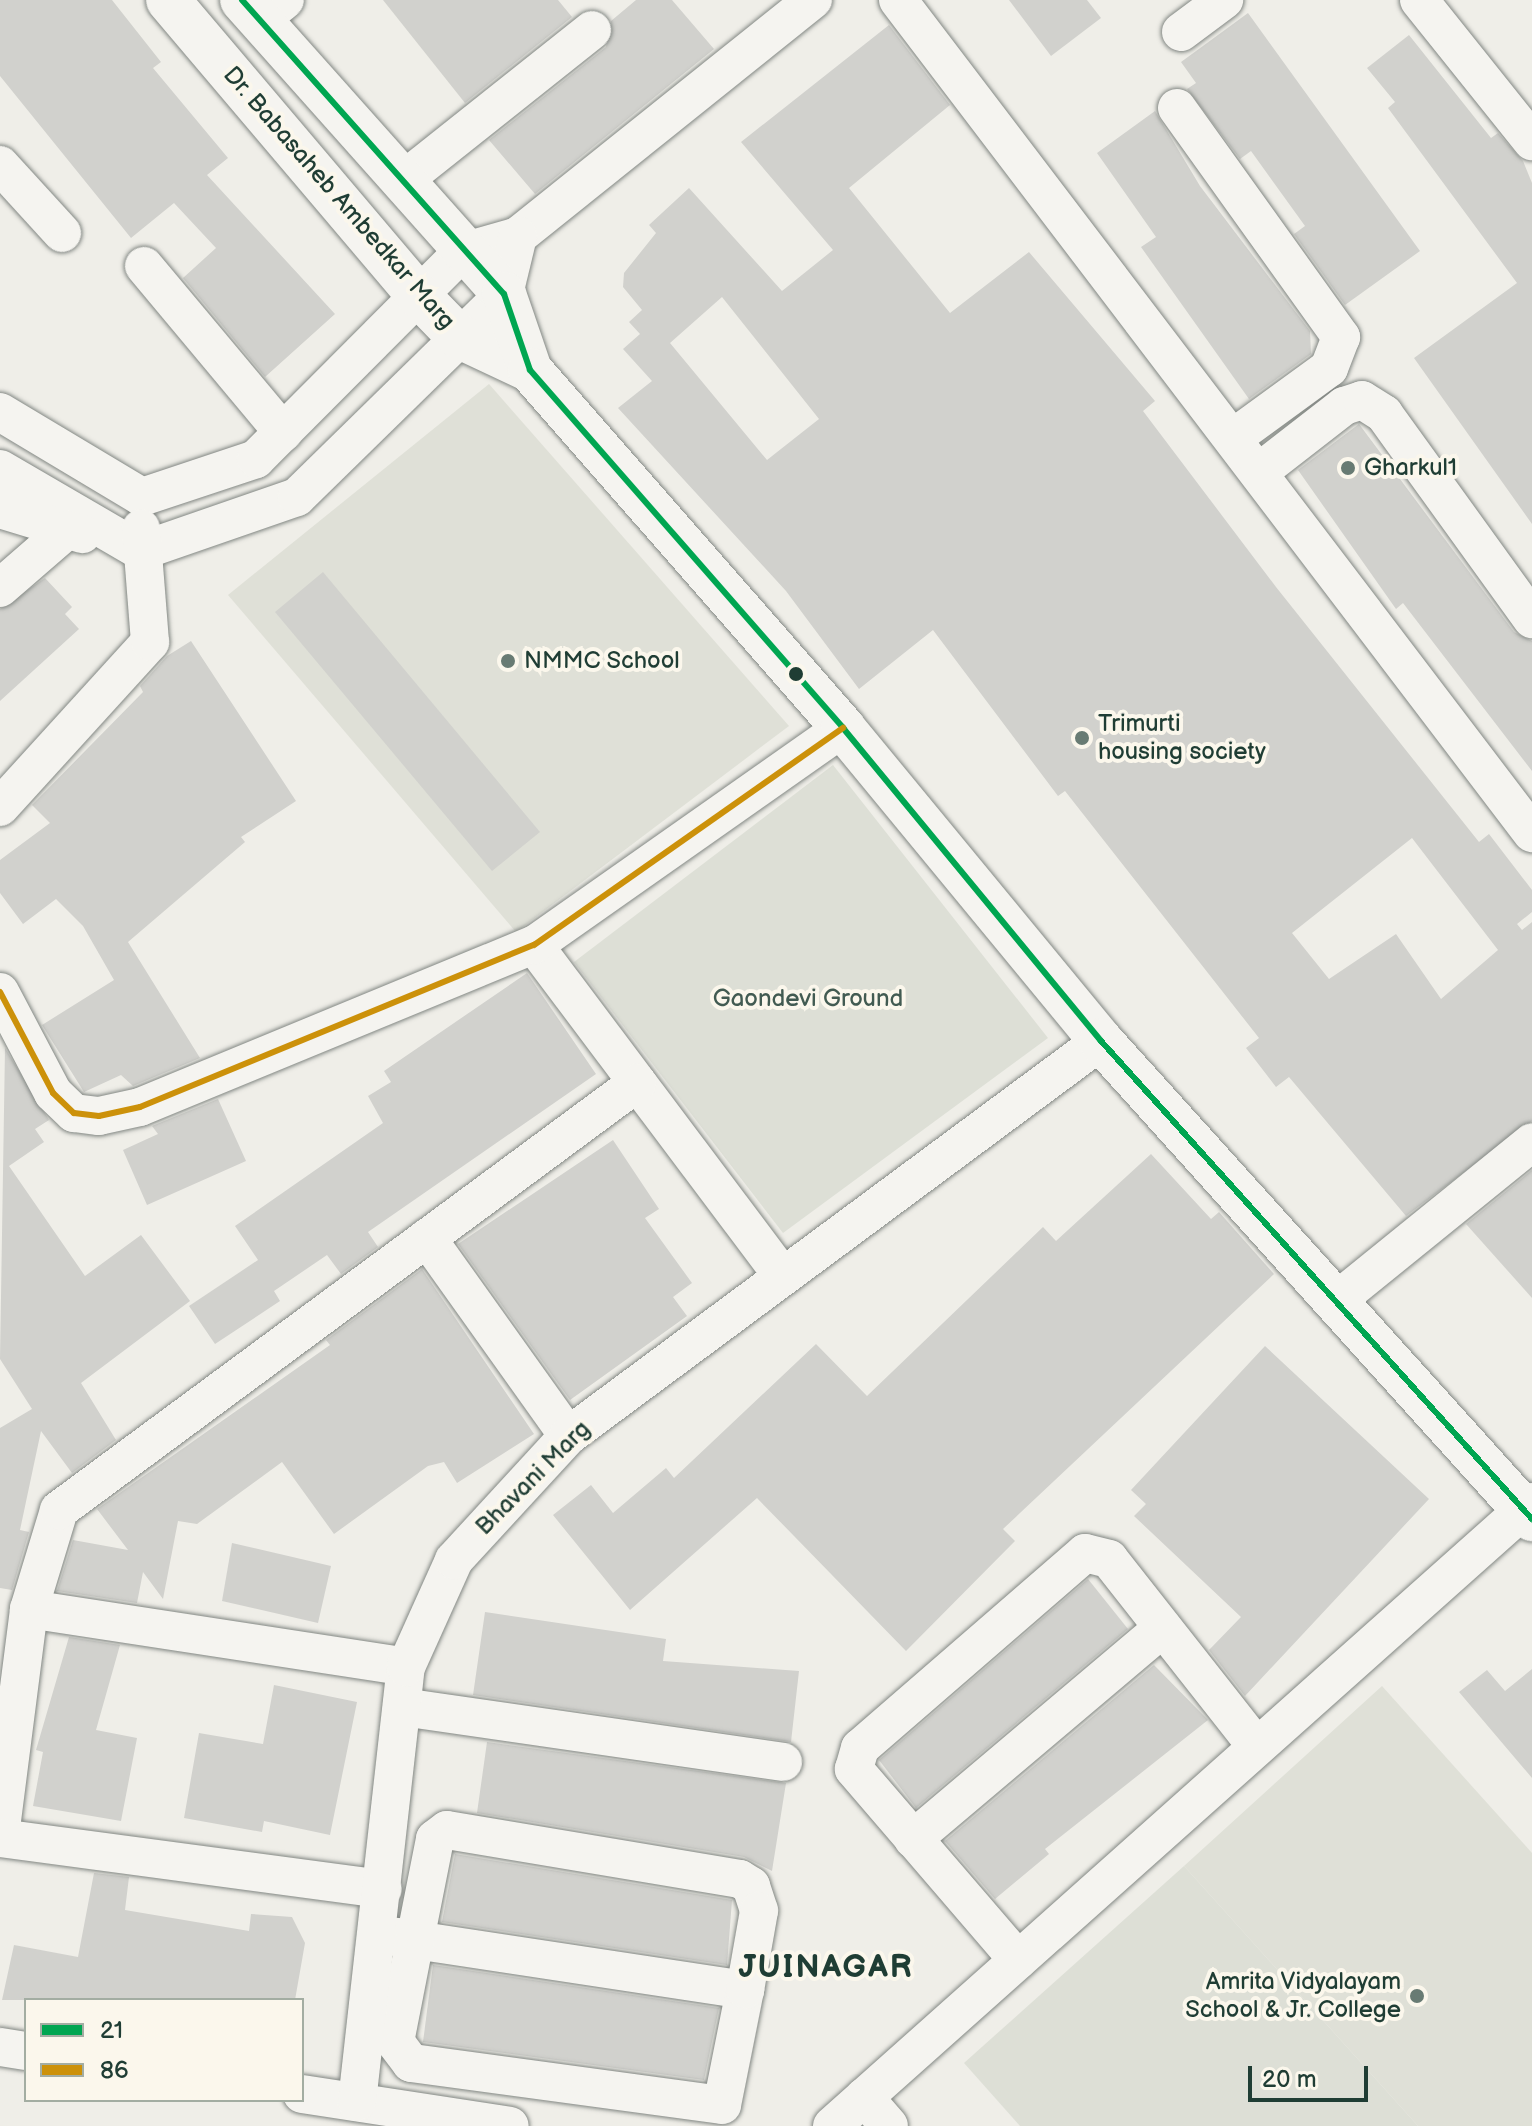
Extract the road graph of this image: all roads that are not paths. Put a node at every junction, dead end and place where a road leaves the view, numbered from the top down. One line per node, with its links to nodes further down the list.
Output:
1 (168, 0): 18 (main road, Dr. Babasaheb Ambedkar Marg)
2 (813, 0): 14 (street)
3 (898, 0): 23 (street)
4 (1224, 0): 8 (street)
5 (1419, 0): 10 (street)
6 (262, 7): 12 (main road, Dr. Babasaheb Ambedkar Marg)
7 (592, 30): 12 (street)
8 (1181, 32)
9 (1177, 108): 23 (street)
10 (1532, 141)
11 (0, 165): 13 (street)
12 (401, 182): 15 (main road, Dr. Babasaheb Ambedkar Marg)
13 (62, 233)
14 (518, 236): 15 (street); 17 (street)
15 (462, 252): 17 (main road, Dr. Babasaheb Ambedkar Marg); 18 (street)
16 (144, 266): 22 (street)
17 (504, 294): 19 (street); 20 (main road, Dr. Babasaheb Ambedkar Marg)
18 (418, 295): 19 (main road, Dr. Babasaheb Ambedkar Marg); 22 (street)
19 (458, 336): 20 (main road, Dr. Babasaheb Ambedkar Marg); 29 (street)
20 (530, 370): 32 (main road, Dr. Babasaheb Ambedkar Marg)
21 (0, 412): 26 (street)
22 (283, 432): 26 (street)
23 (1233, 438): 25 (street)
24 (0, 469): 29 (street)
25 (1259, 472): 31 (street); 34 (street)
26 (142, 497): 29 (street)
27 (0, 509): 28 (street)
28 (67, 530): 29 (street); 30 (street)
29 (141, 551): 33 (street)
30 (0, 588)
31 (1532, 619)
32 (843, 728): 35 (street); 37 (main road, Dr. Babasaheb Ambedkar Marg)
33 (0, 807)
34 (1532, 833)
35 (534, 945): 36 (street); 38 (street)
36 (0, 992)
37 (1101, 1041): 41 (street, Bhavani Marg); 42 (main road, Dr. Babasaheb Ambedkar Marg)
38 (637, 1083): 40 (street); 41 (street)
39 (1532, 1142): 42 (street)
40 (427, 1238): 43 (street); 45 (street)
41 (782, 1275): 43 (street, Bhavani Marg)
42 (1336, 1301): 44 (main road, Dr. Babasaheb Ambedkar Marg)
43 (568, 1436): 47 (street, Bhavani Marg)
44 (1529, 1510): 49 (street)
45 (29, 1609): 47 (street); 51 (street)
46 (1163, 1628): 49 (street); 52 (street); 52 (street)
47 (406, 1667): 48 (street, Bhavani Marg)
48 (402, 1707): 50 (street); 53 (street, Bhavani Marg)
49 (1257, 1747): 56 (street)
50 (783, 1762)
51 (0, 1834): 53 (street)
52 (913, 1839): 56 (street)
53 (383, 1889): 54 (street, Bhavani Marg)
54 (378, 1934): 55 (street); 62 (street, Bhavani Marg)
55 (415, 1940): 57 (street); 57 (street); 57 (street)
56 (1018, 1960): 61 (street)
57 (745, 1990)
58 (0, 2047): 59 (street)
59 (24, 2051)
60 (304, 2094): 62 (street)
61 (864, 2097): 64 (street); 65 (street)
62 (357, 2102): 63 (street)
63 (510, 2126)
64 (832, 2126)
65 (889, 2126)

